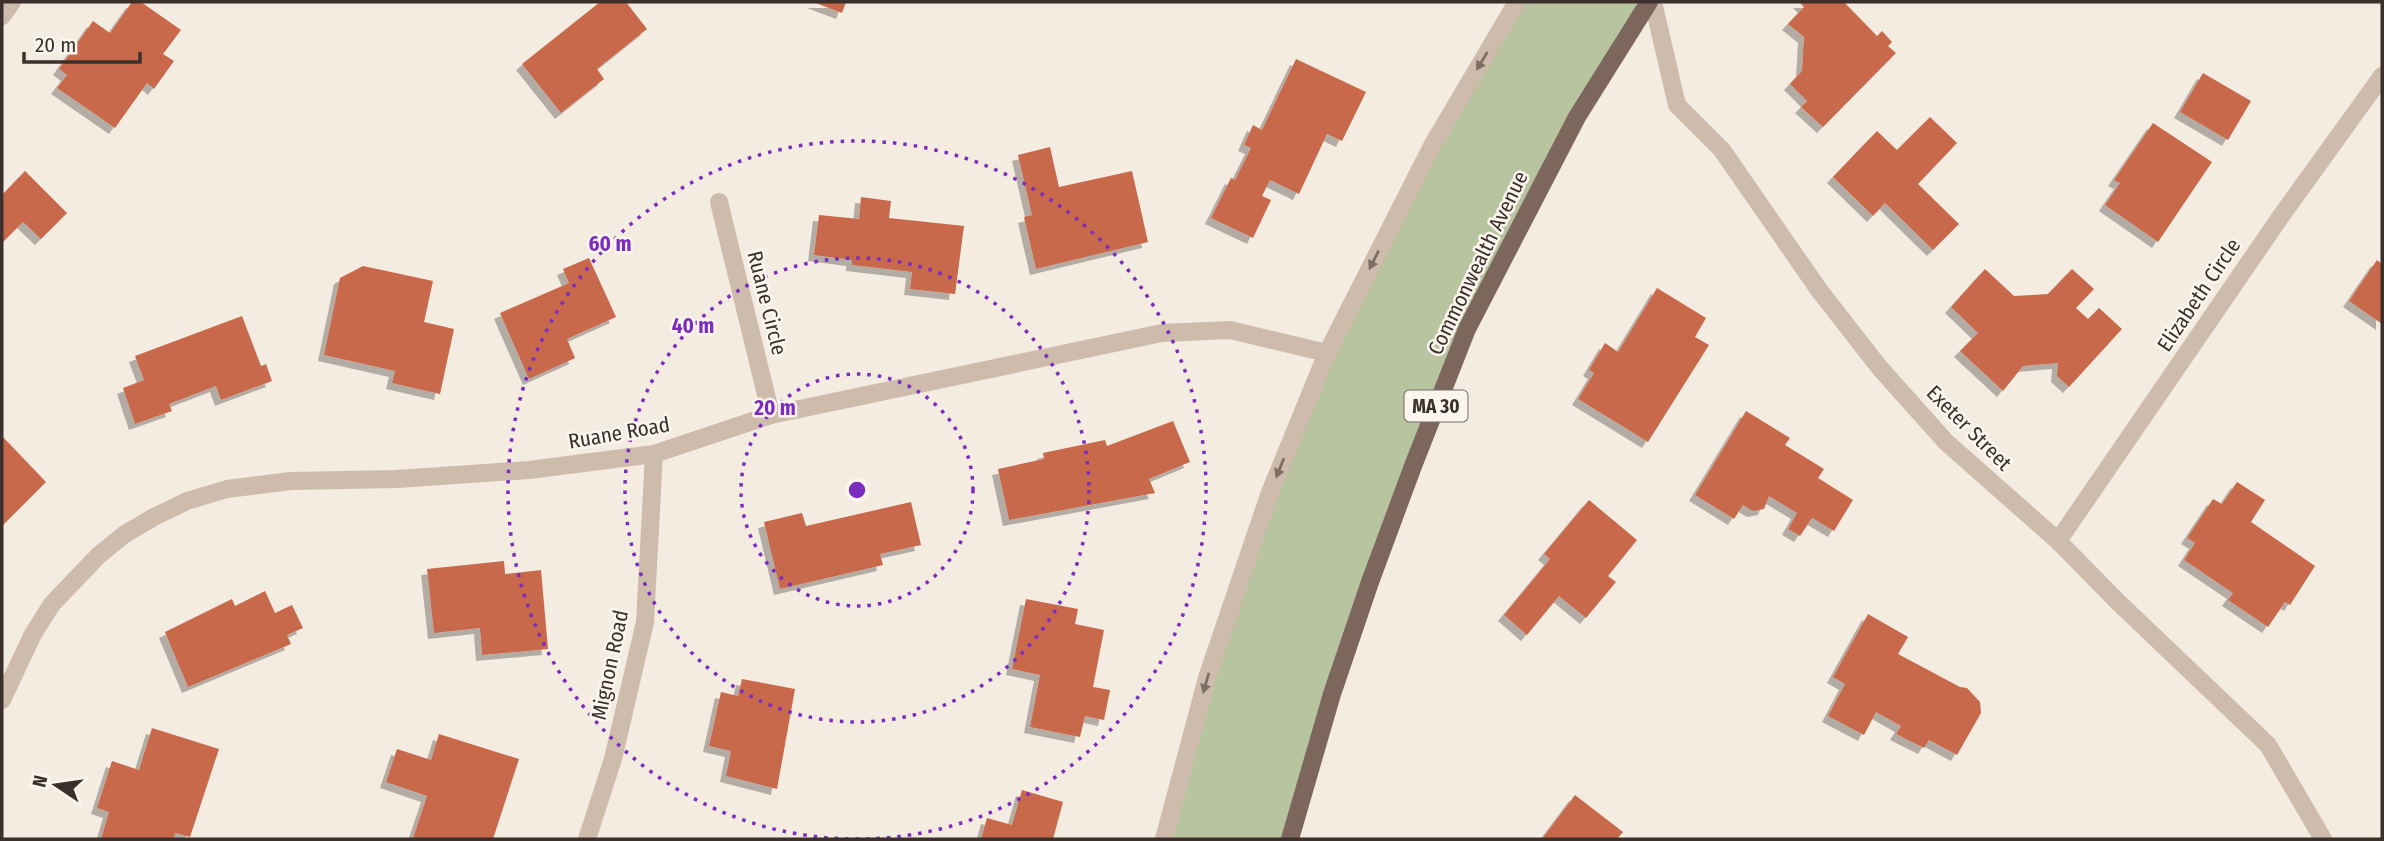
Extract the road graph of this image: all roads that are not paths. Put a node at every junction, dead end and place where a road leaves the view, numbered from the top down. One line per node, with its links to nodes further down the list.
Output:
1 (12, 2): 4 (street)
2 (1517, 2): 7 (street, one-way to 7)
3 (1651, 2): 10 (street, Exeter Street); 14 (main road, Commonwealth Avenue / MA 30)
4 (2, 16)
5 (2382, 76): 10 (street, Elizabeth Circle)
6 (719, 202): 8 (street, Ruane Circle)
7 (1327, 353): 8 (street, Ruane Road); 13 (street, one-way to 13)
8 (771, 415): 9 (street, Ruane Road)
9 (654, 454): 11 (street, Ruane Road); 12 (street, Mignon Road)
10 (2058, 541): 15 (street, Exeter Street)
11 (2, 701)
12 (587, 839)
13 (1164, 839)
14 (1290, 839)
15 (2323, 839)

